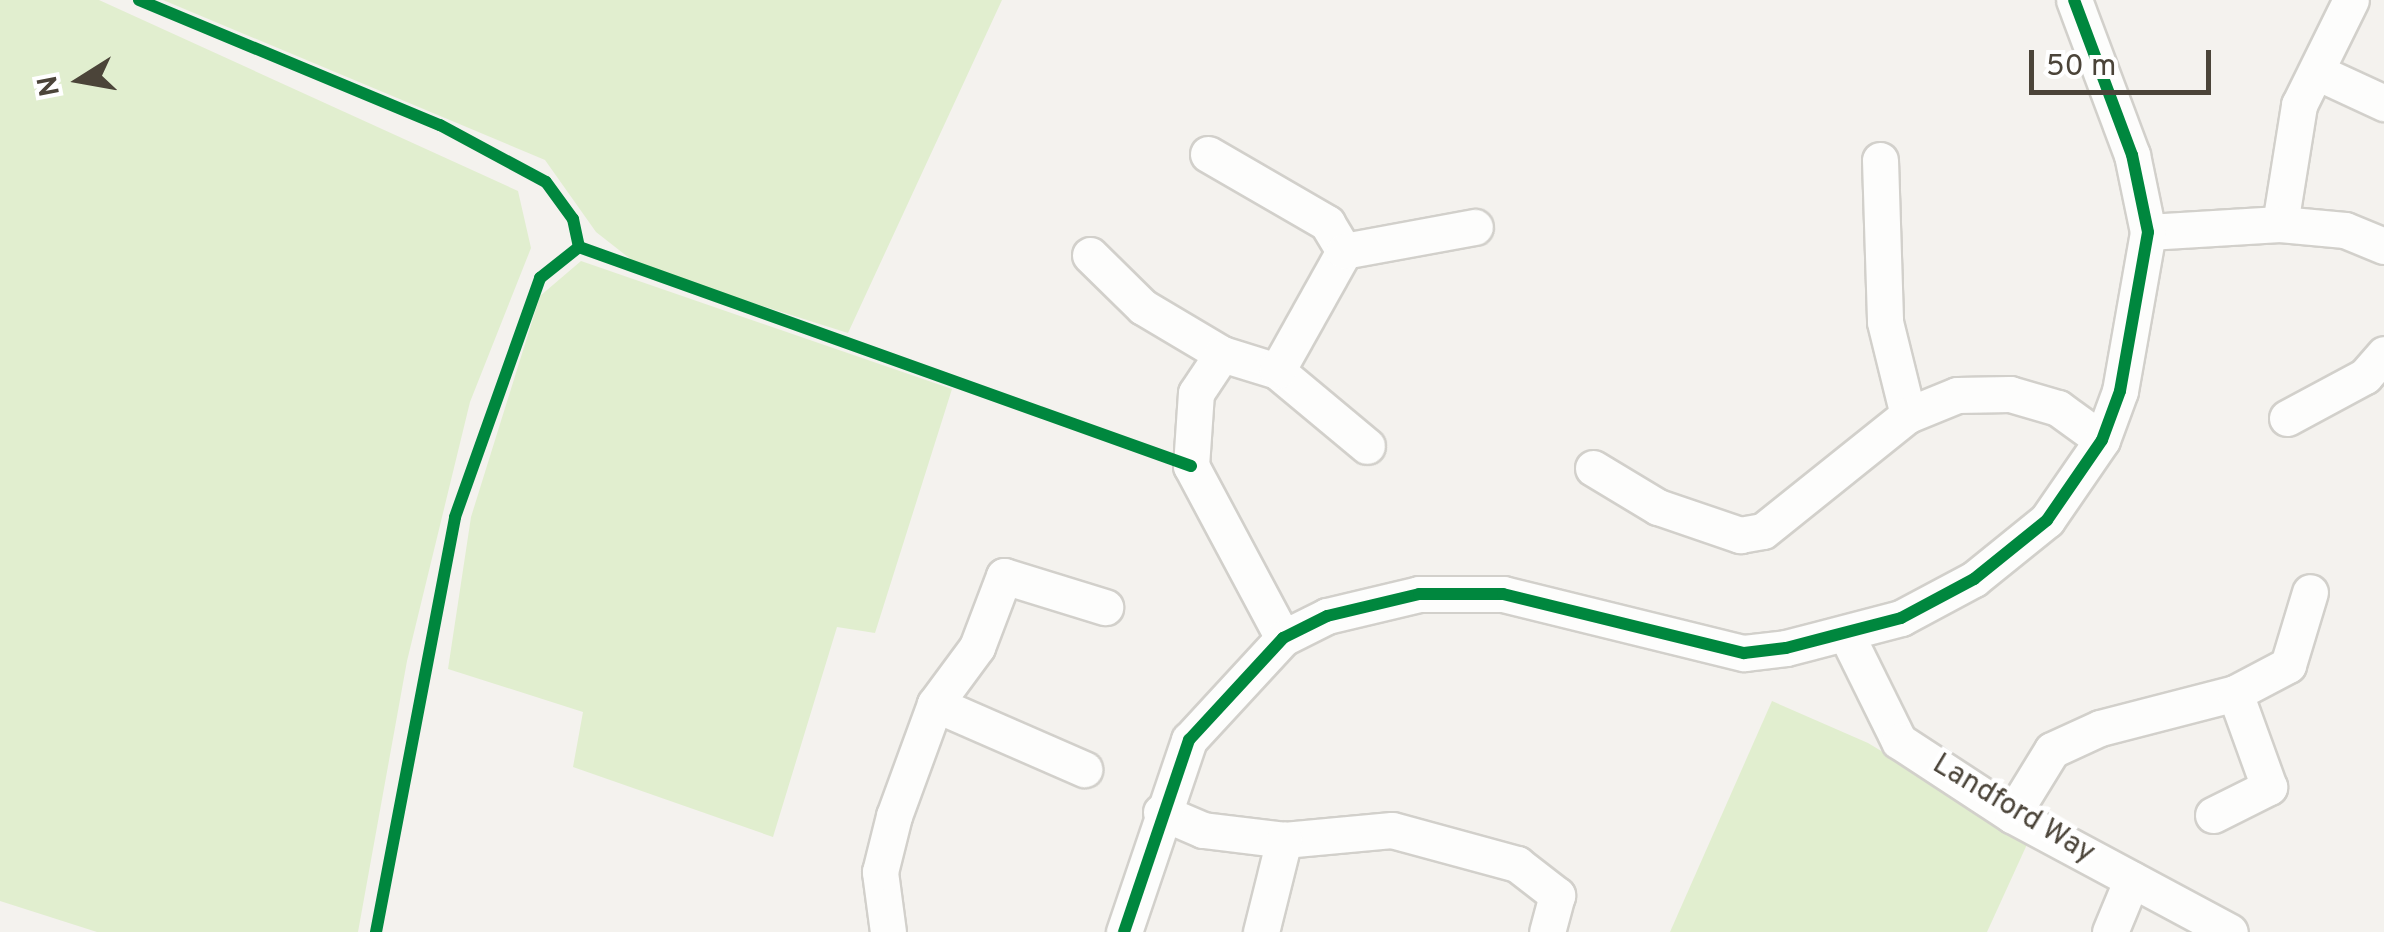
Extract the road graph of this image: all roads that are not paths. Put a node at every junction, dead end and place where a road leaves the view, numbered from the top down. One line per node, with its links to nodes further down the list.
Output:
1 (2074, 0): 9 (street)
2 (2350, 0): 3 (street)
3 (2319, 73): 4 (street); 7 (street)
4 (2384, 103)
5 (1208, 154): 11 (street)
6 (1880, 160): 16 (street)
7 (2280, 224): 9 (street); 10 (street)
8 (1475, 227): 11 (street)
9 (2148, 232): 18 (street)
10 (2384, 246)
11 (1344, 250): 15 (street)
12 (1090, 255): 13 (street)
13 (1222, 354): 15 (street); 23 (street)
14 (2384, 354): 17 (street)
15 (1277, 371): 19 (street)
16 (1908, 415): 18 (street); 20 (street)
17 (2286, 418)
18 (2102, 440): 24 (street)
19 (1367, 446)
20 (1593, 468)
21 (2310, 592): 25 (street)
22 (1105, 607): 26 (street)
23 (1283, 638): 24 (street); 28 (street)
24 (1848, 638): 30 (street, Landford Way)
25 (2235, 694): 29 (street); 30 (street)
26 (935, 704): 27 (street); 33 (street)
27 (1084, 769)
28 (1161, 812): 31 (street); 34 (street)
29 (2213, 814)
30 (2012, 816): 32 (street, Landford Way)
31 (1284, 840): 35 (street); 36 (street)
32 (2132, 879): 37 (street); 38 (street, Landford Way)
33 (888, 932)
34 (1124, 932)
35 (1260, 932)
36 (1547, 932)
37 (2110, 932)
38 (2230, 932)

